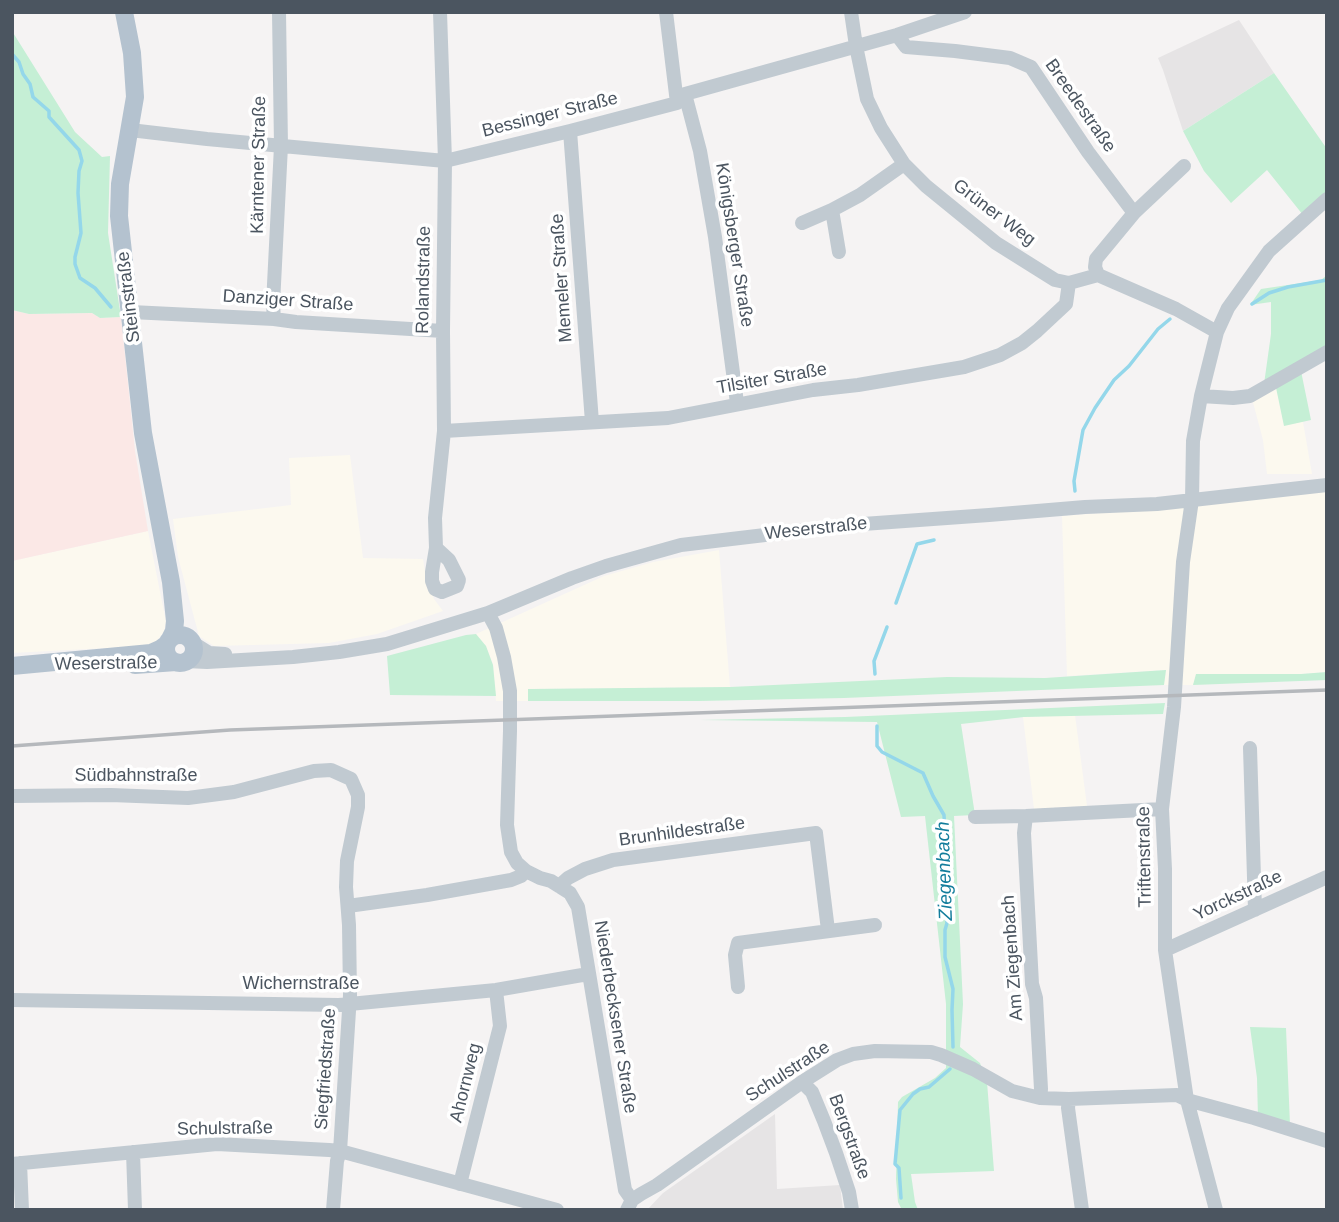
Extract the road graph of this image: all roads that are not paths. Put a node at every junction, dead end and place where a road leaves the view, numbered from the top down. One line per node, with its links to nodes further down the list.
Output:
1 (124, 12): 10 (main road, Steinstraße)
2 (279, 12): 12 (street, Kärntener Straße)
3 (440, 12): 13 (street, Rolandstraße)
4 (666, 12): 9 (street, Königsberger Straße)
5 (851, 12): 8 (street, Grüner Weg)
6 (965, 12): 7 (street, Bessinger Straße)
7 (897, 34): 8 (street, Bessinger Straße); 18 (street, Breedestraße)
8 (856, 46): 9 (street, Bessinger Straße); 14 (street, Grüner Weg)
9 (681, 99): 11 (street, Bessinger Straße); 29 (street, Königsberger Straße)
10 (130, 130): 12 (street, Bessinger Straße); 23 (main road, Steinstraße)
11 (570, 131): 13 (street, Bessinger Straße); 30 (street, Memeler Straße)
12 (281, 146): 13 (street, Bessinger Straße); 24 (street, Kärntener Straße)
13 (445, 161): 25 (street, Rolandstraße)
14 (904, 164): 17 (street); 22 (street, Grüner Weg)
15 (1184, 166): 18 (street)
16 (1327, 199): 26 (street, Triftenstraße)
17 (832, 210): 19 (street); 20 (street)
18 (1134, 214): 21 (street)
19 (802, 223)
20 (839, 252)
21 (1098, 275): 22 (street); 26 (street)
22 (1069, 284): 29 (street, Tilsiter Straße)
23 (131, 312): 24 (street, Danziger Straße); 35 (main road, Steinstraße)
24 (274, 318): 25 (street, Danziger Straße)
25 (443, 331): 31 (street, Rolandstraße)
26 (1217, 332): 28 (street, Triftenstraße)
27 (1327, 352): 28 (street)
28 (1200, 396): 33 (street, Triftenstraße)
29 (737, 404): 30 (street, Tilsiter Straße)
30 (592, 422): 31 (street, Tilsiter Straße)
31 (444, 430): 34 (street, Rolandstraße)
32 (1327, 485): 33 (street, Weserstraße)
33 (1192, 500): 36 (street, Weserstraße); 46 (street, Triftenstraße)
34 (436, 548)
35 (171, 582): 37 (main road, Steinstraße); 38 (main road, Steinstraße)
36 (488, 613): 39 (street, Weserstraße); 49 (street)
37 (191, 640): 38 (main road); 39 (street, Weserstraße); 40 (main road)
38 (168, 642): 40 (main road); 41 (main road, Weserstraße)
39 (321, 653): 40 (street, Weserstraße)
40 (181, 662): 41 (main road, Weserstraße)
41 (37, 664): 42 (main road, Weserstraße)
42 (12, 666)
43 (1250, 748): 53 (street)
44 (339, 773): 45 (street, Südbahnstraße); 52 (street, Siegfriedstraße)
45 (12, 796)
46 (1162, 809): 47 (street); 56 (street, Triftenstraße)
47 (1026, 816): 48 (street); 63 (street, Am Ziegenbach)
48 (975, 817)
49 (526, 871): 51 (street, Niederbecksener Straße); 52 (street)
50 (1327, 877): 53 (street, Yorckstraße)
51 (559, 886): 55 (street, Brunhildestraße); 57 (street, Niederbecksener Straße)
52 (348, 906): 61 (street, Siegfriedstraße)
53 (1255, 910): 56 (street, Yorckstraße)
54 (875, 925): 55 (street)
55 (828, 930): 58 (street)
56 (1165, 950): 65 (street, Triftenstraße)
57 (588, 974): 59 (street, Wichernstraße); 71 (street, Niederbecksener Straße)
58 (738, 987)
59 (496, 990): 61 (street, Wichernstraße); 70 (street, Ahornweg)
60 (12, 1000): 61 (street, Wichernstraße)
61 (349, 1004): 67 (street, Siegfriedstraße)
62 (802, 1082): 63 (street, Schulstraße); 71 (street, Schulstraße); 76 (street, Bergstraße)
63 (1040, 1098): 64 (street, Schulstraße)
64 (1069, 1099): 65 (street, Schulstraße); 77 (street)
65 (1187, 1100): 66 (street, Schulstraße); 78 (street, Triftenstraße)
66 (1327, 1141)
67 (340, 1151): 68 (street, Schulstraße); 70 (street, Schulstraße); 74 (street, Siegfriedstraße)
68 (133, 1152): 69 (street, Schulstraße); 73 (street)
69 (16, 1164): 72 (street)
70 (460, 1184): 75 (street, Schulstraße)
71 (629, 1205)
72 (22, 1210)
73 (135, 1210)
74 (334, 1210)
75 (557, 1210)
76 (852, 1210)
77 (1082, 1210)
78 (1216, 1210)

